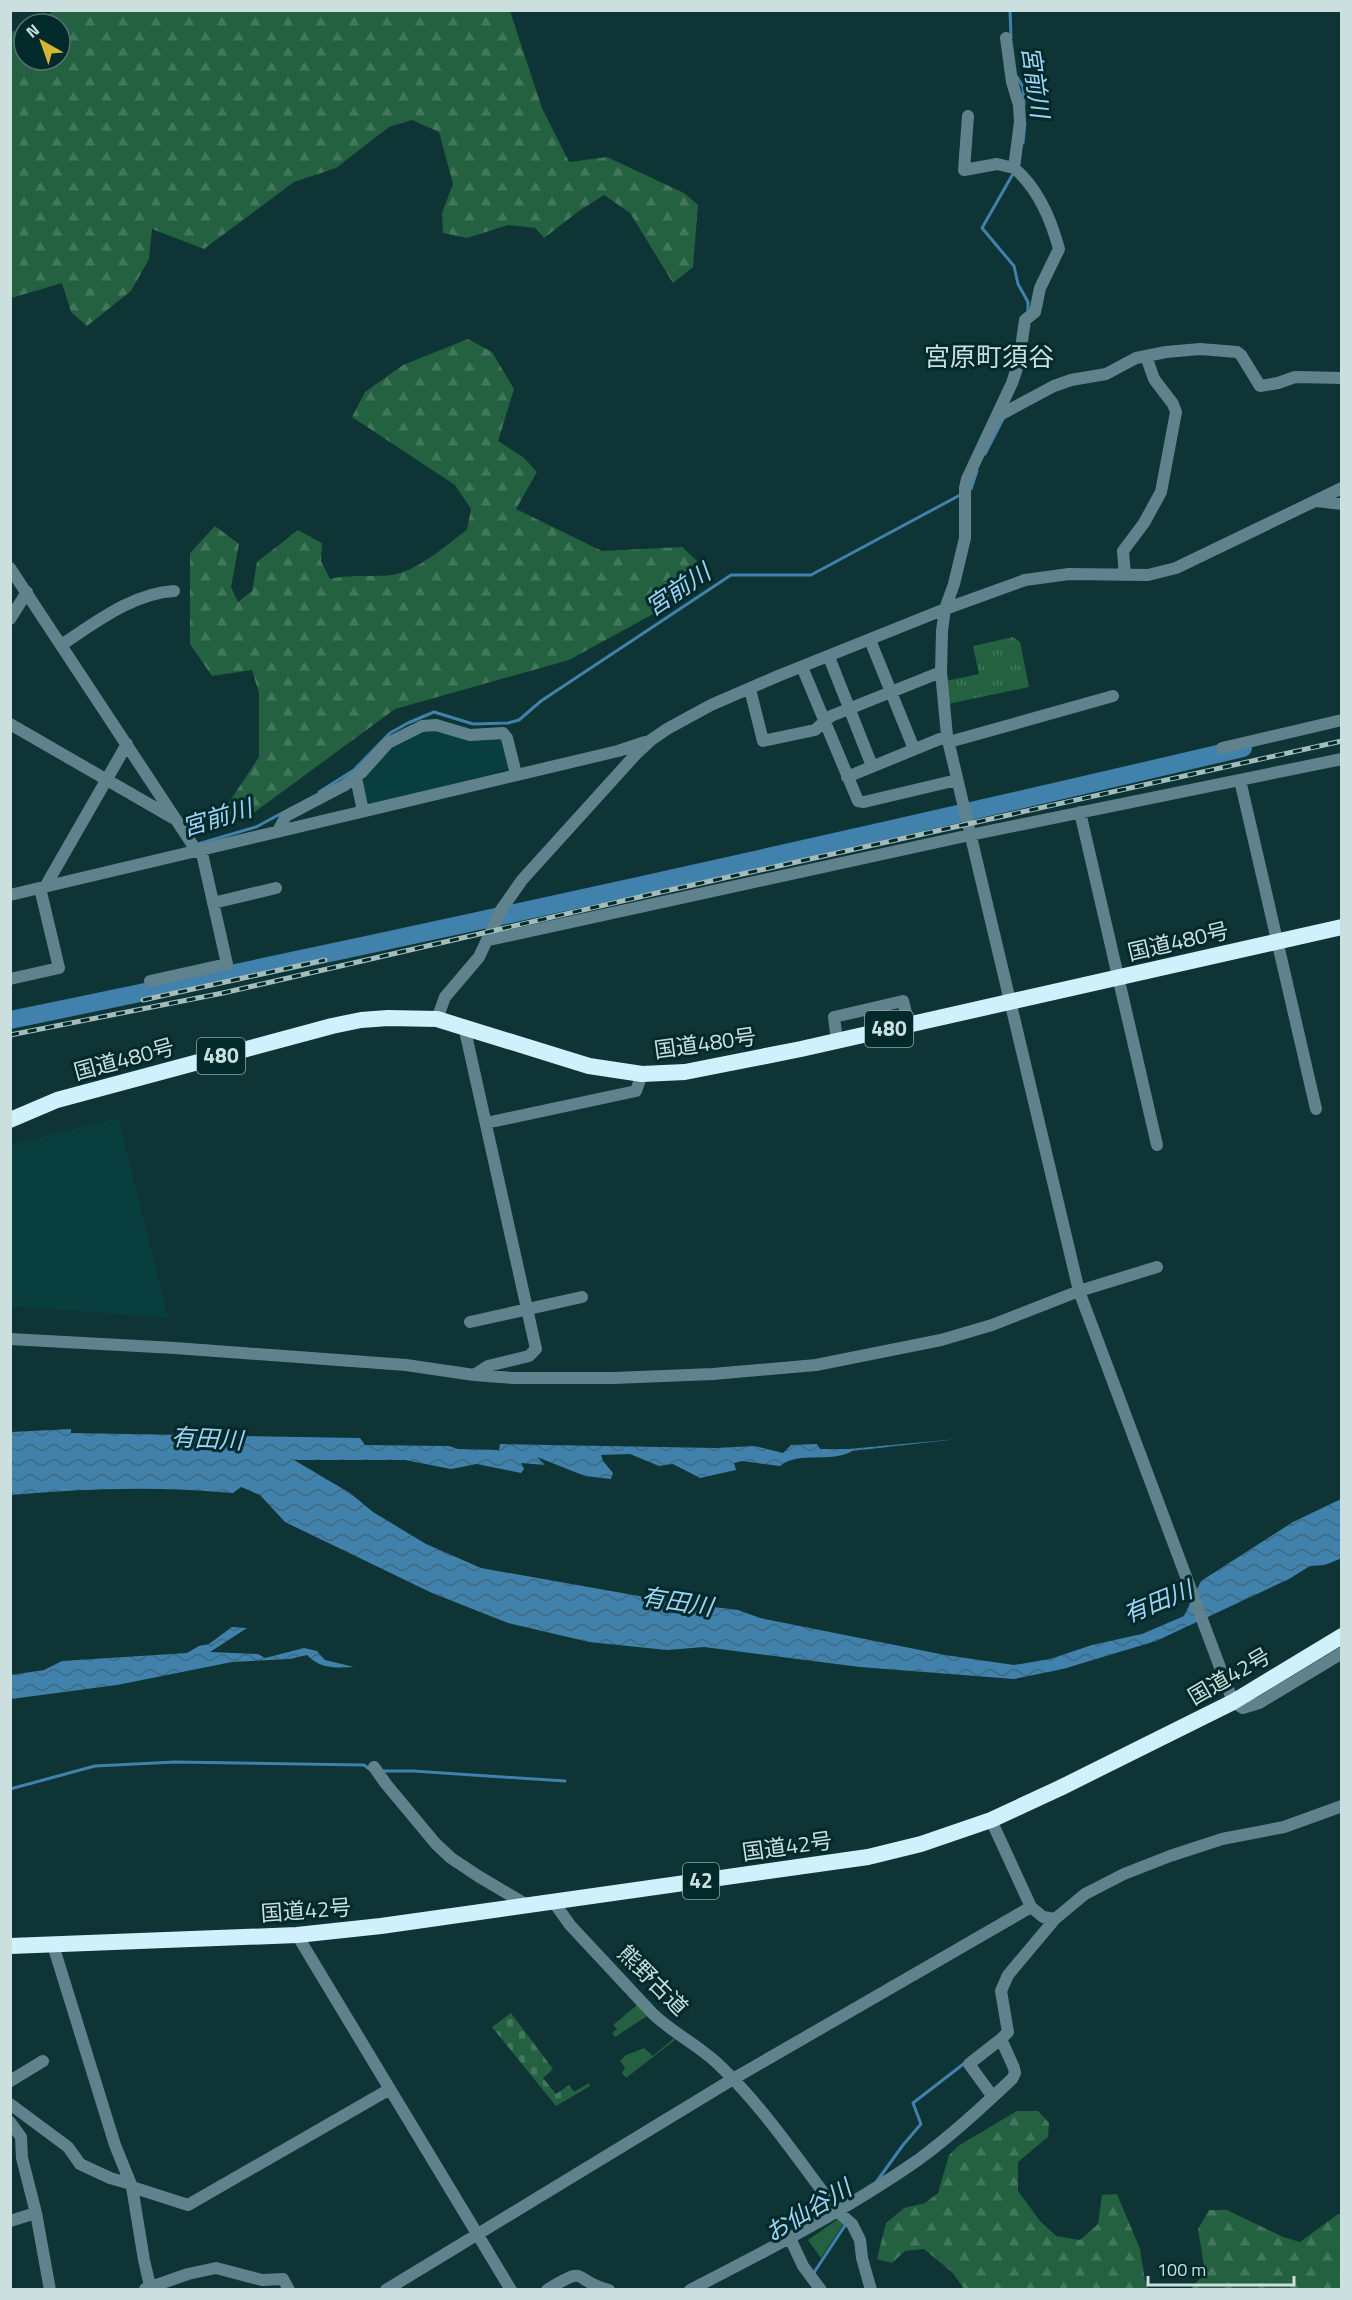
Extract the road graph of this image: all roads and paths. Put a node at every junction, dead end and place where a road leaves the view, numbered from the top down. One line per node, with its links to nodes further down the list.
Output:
1 (1006, 38): 3 (street)
2 (968, 116): 3 (street)
3 (1014, 168): 6 (street)
4 (1146, 356): 5 (street); 6 (street); 11 (street)
5 (1341, 378)
6 (995, 417): 14 (street)
7 (1341, 488): 8 (street)
8 (1316, 501): 9 (street); 11 (street)
9 (1341, 504)
10 (10, 568): 13 (street)
11 (1125, 575): 14 (street)
12 (174, 591): 17 (street)
13 (27, 592): 15 (street); 17 (street)
14 (945, 609): 16 (street); 20 (street)
15 (10, 619)
16 (870, 640): 18 (street); 22 (street)
17 (61, 645): 30 (street)
18 (829, 657): 19 (street); 24 (street)
19 (802, 667): 21 (street); 26 (street)
20 (941, 672): 22 (street); 28 (street)
21 (750, 689): 26 (street); 29 (street)
22 (891, 692): 24 (street); 32 (street)
23 (1113, 696): 28 (street)
24 (849, 708): 26 (street); 34 (street)
25 (1341, 720): 31 (street)
26 (825, 722): 36 (street)
27 (10, 724): 38 (street)
28 (948, 739): 32 (street); 39 (street)
29 (651, 740): 35 (street); 52 (street)
30 (127, 744): 38 (street); 43 (street)
31 (1222, 748)
32 (914, 749): 34 (street)
33 (1341, 759): 40 (street)
34 (872, 766): 36 (street)
35 (516, 774): 37 (street); 41 (street)
36 (847, 777): 39 (street)
37 (356, 778): 41 (street); 44 (street)
38 (106, 779): 43 (street); 47 (street)
39 (957, 780): 45 (street)
40 (1240, 780): 42 (street); 53 (street)
41 (363, 811): 44 (street)
42 (1080, 812): 45 (street); 55 (street)
43 (174, 818): 46 (street)
44 (278, 831): 46 (street)
45 (971, 840): 52 (street); 57 (street)
46 (198, 850): 47 (street); 50 (street)
47 (43, 887): 49 (street); 54 (street)
48 (276, 888): 50 (street)
49 (10, 895)
50 (213, 903): 56 (street)
51 (1341, 927): 53 (highway, 国道480号 / 480)
52 (489, 940): 58 (street)
53 (1278, 942): 55 (highway, 国道480号 / 480); 63 (street)
54 (10, 978)
55 (1117, 978): 57 (highway, 国道480号 / 480); 66 (street)
56 (150, 981)
57 (1010, 1001): 59 (highway, 国道480号 / 480); 68 (street)
58 (437, 1019): 60 (highway, 国道480号 / 480); 64 (highway, 国道480号 / 480)
59 (909, 1024): 61 (highway, 国道480号 / 480); 61 (street)
60 (464, 1026): 62 (highway, 国道480号 / 480); 65 (street)
61 (837, 1041): 62 (highway, 国道480号 / 480)
62 (642, 1074): 65 (street)
63 (1316, 1109)
64 (10, 1120)
65 (486, 1123): 70 (street)
66 (1157, 1145)
67 (1157, 1267): 68 (street)
68 (1079, 1291): 73 (street); 76 (street)
69 (582, 1297): 70 (street)
70 (529, 1310): 71 (street); 73 (street)
71 (470, 1322)
72 (10, 1339): 73 (street)
73 (474, 1375)
74 (1341, 1636): 76 (highway, 国道42号 / 42)
75 (1341, 1653): 76 (street)
76 (1233, 1702): 79 (highway, 国道42号 / 42)
77 (374, 1767): 81 (street)
78 (1341, 1806): 83 (street)
79 (991, 1820): 80 (highway, 国道42号 / 42); 82 (street)
80 (553, 1901): 81 (highway, 国道42号 / 42); 89 (street, 熊野古道)
81 (527, 1905): 84 (highway, 国道42号 / 42)
82 (1031, 1907): 83 (street); 89 (street)
83 (1054, 1919): 87 (street)
84 (297, 1935): 85 (highway, 国道42号 / 42); 91 (street)
85 (53, 1945): 86 (highway, 国道42号 / 42); 95 (street)
86 (10, 1946)
87 (1001, 2039): 92 (street); 92 (street)
88 (43, 2061): 90 (street)
89 (733, 2079): 96 (street, 熊野古道); 99 (street)
90 (10, 2081)
91 (390, 2089): 95 (street); 99 (street)
92 (993, 2097): 96 (street)
93 (10, 2104): 95 (street)
94 (10, 2122): 97 (street)
95 (132, 2185): 101 (street)
96 (838, 2212): 100 (street); 110 (street, 熊野古道)
97 (36, 2213): 98 (street); 103 (street)
98 (10, 2221)
99 (478, 2234): 105 (street); 106 (street)
100 (790, 2238): 102 (street); 109 (street)
101 (147, 2288): 104 (street)
102 (697, 2288)
103 (50, 2289)
104 (289, 2289)
105 (386, 2289)
106 (511, 2289)
107 (547, 2289): 108 (street)
108 (609, 2289)
109 (821, 2289)
110 (871, 2289)

